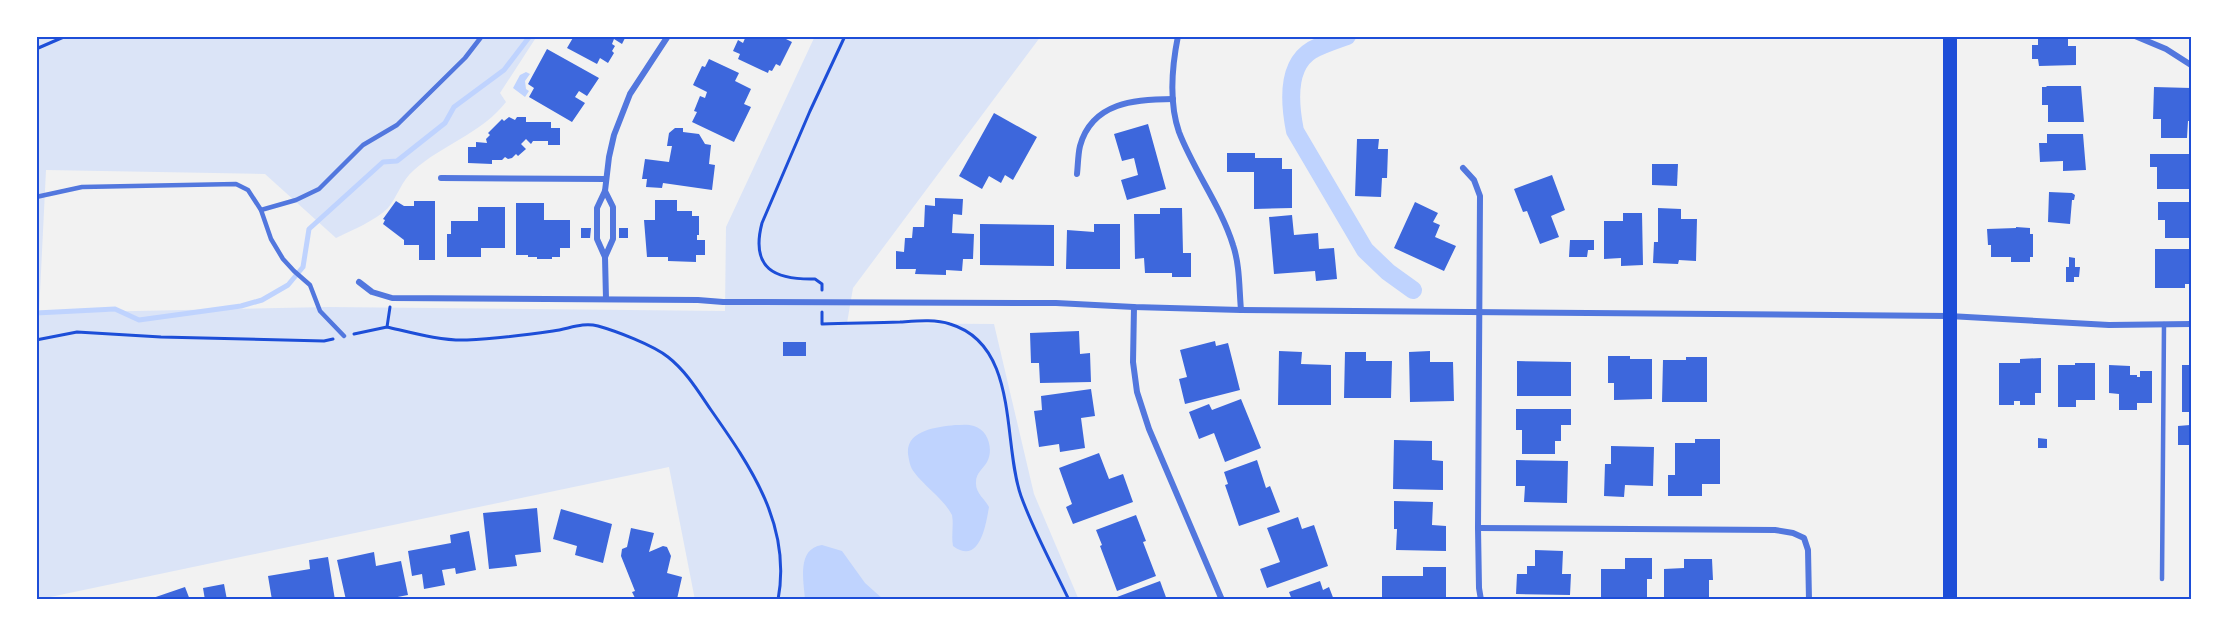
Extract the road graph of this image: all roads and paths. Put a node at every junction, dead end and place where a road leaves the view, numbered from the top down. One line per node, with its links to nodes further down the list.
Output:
1 (66, 36): 8 (path)
2 (482, 36): 17 (lane)
3 (668, 36): 14 (street)
4 (845, 36): 22 (path)
5 (1178, 36): 10 (street)
6 (1950, 36): 26 (main road)
7 (2135, 36): 9 (street)
8 (36, 49)
9 (2191, 65)
10 (1173, 99): 12 (street); 24 (street)
11 (1463, 168): 25 (street)
12 (1077, 174)
13 (441, 178): 14 (street)
14 (606, 179): 15 (street)
15 (605, 191): 18 (street); 18 (street)
16 (36, 197): 17 (lane)
17 (261, 210): 30 (lane)
18 (605, 257): 21 (street)
19 (358, 282): 20 (street)
20 (392, 298): 21 (street); 29 (path)
21 (606, 299): 22 (street)
22 (822, 303): 23 (street); 37 (path)
23 (1134, 308): 24 (street); 38 (street)
24 (1240, 310): 25 (street)
25 (1480, 313): 26 (street); 32 (street)
26 (1949, 316): 27 (street); 41 (main road)
27 (2164, 324): 28 (street); 33 (lane)
28 (2191, 324)
29 (387, 327): 30 (path); 36 (path)
30 (344, 336): 31 (path)
31 (36, 340)
32 (1478, 528): 39 (street); 40 (street)
33 (2162, 579)
34 (521, 600): 35 (street)
35 (537, 600)
36 (778, 600)
37 (1069, 600)
38 (1222, 600)
39 (1481, 600)
40 (1809, 600)
41 (1950, 600)

